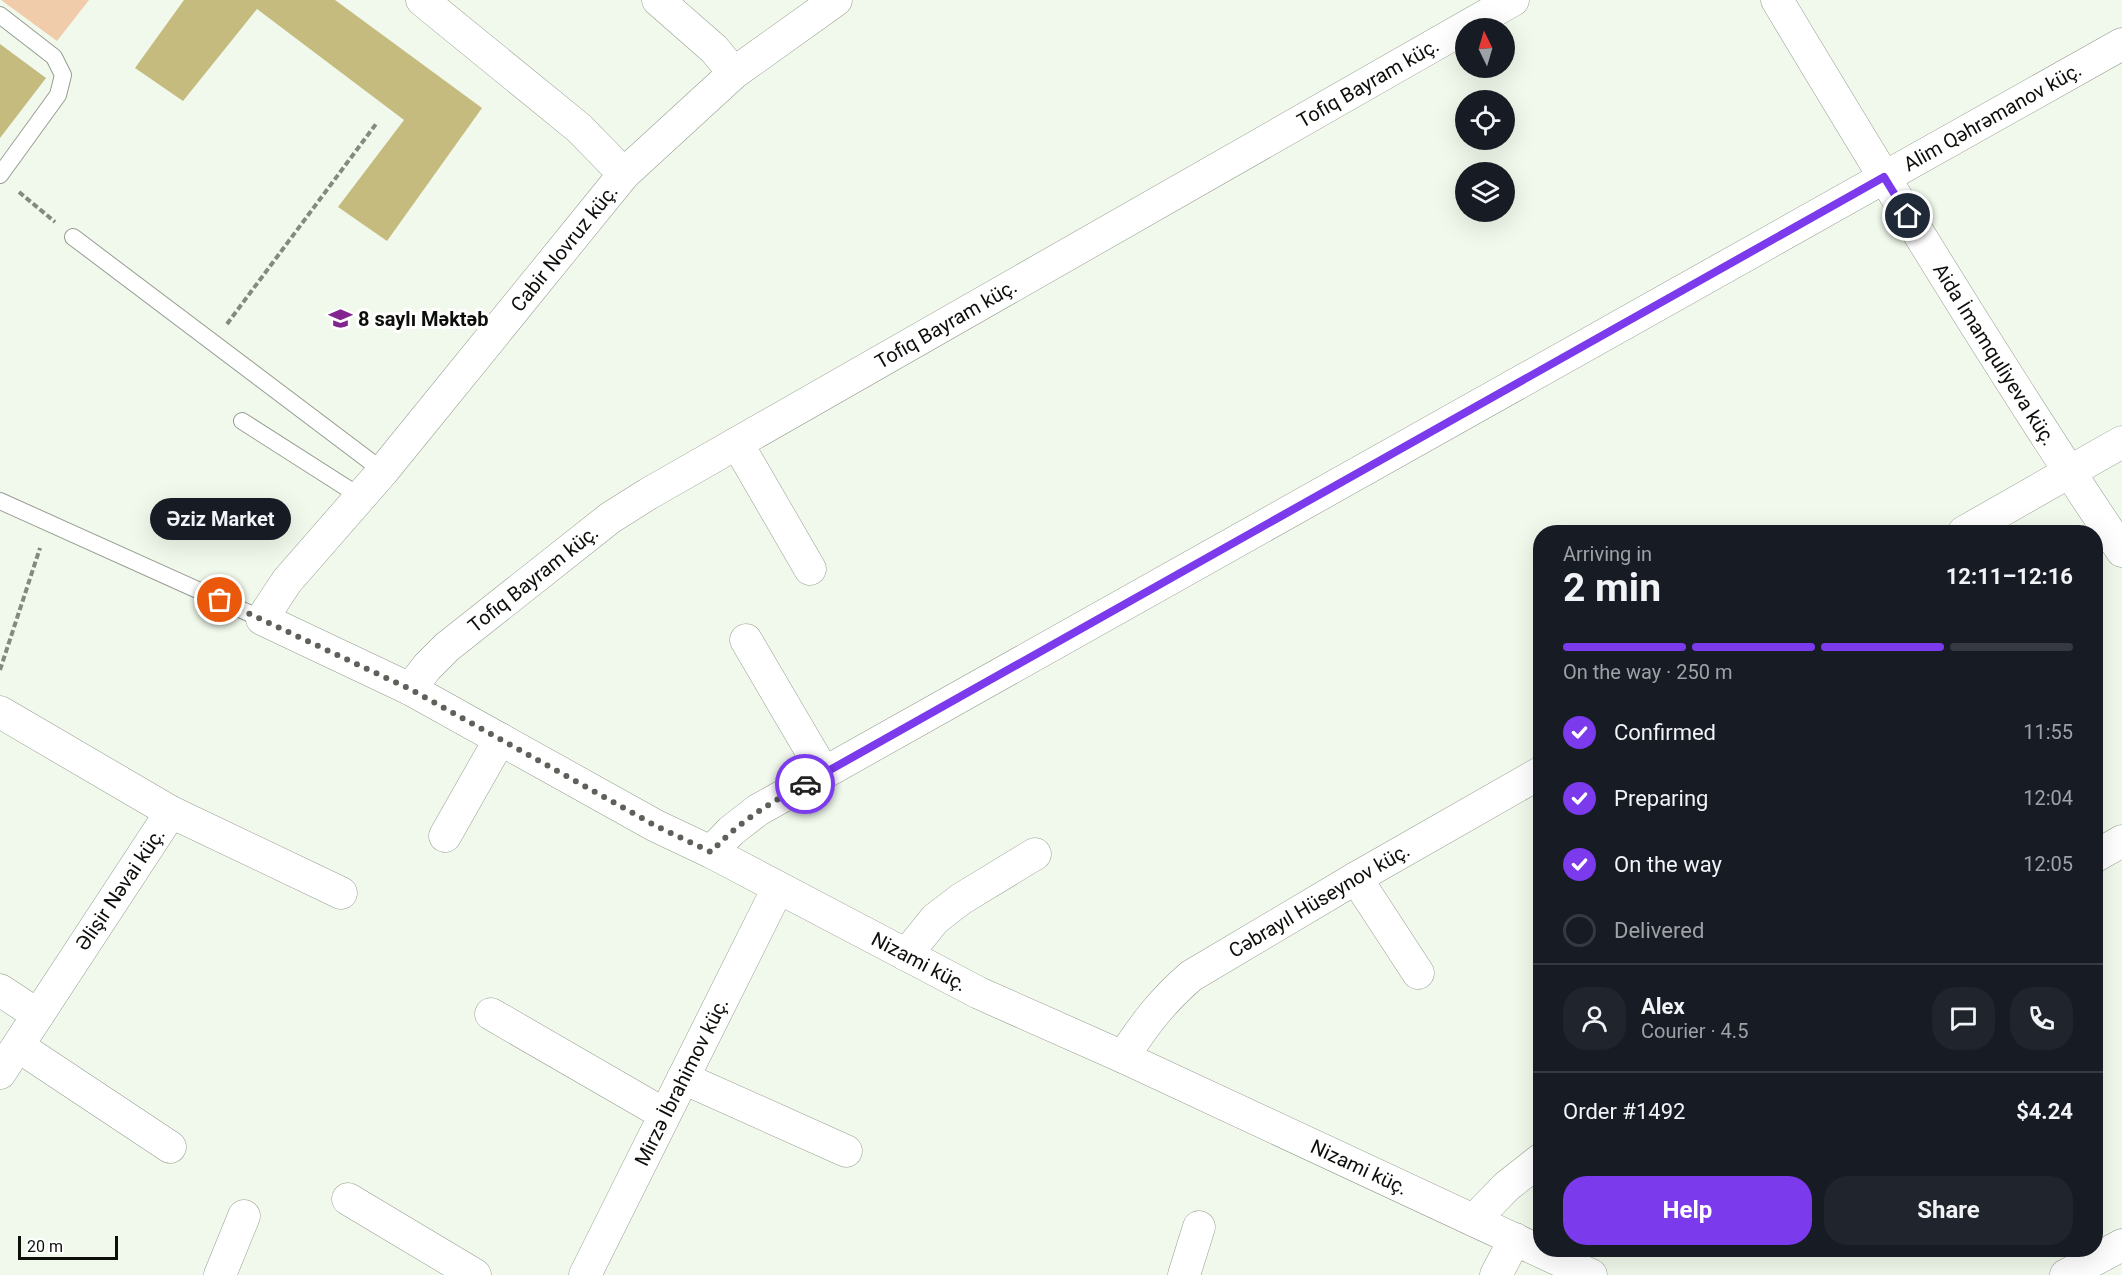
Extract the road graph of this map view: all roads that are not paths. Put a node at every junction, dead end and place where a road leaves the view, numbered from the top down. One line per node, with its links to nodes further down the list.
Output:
1 (422, 0): 9 (street)
2 (658, 0): 8 (street)
3 (836, 0): 8 (street, Cabir Novruz küç.)
4 (1513, 0): 15 (street, Tofiq Bayram küç.)
5 (1777, 0): 11 (street, Aida İmamquliyeva küç.)
6 (0, 15): 10 (lane)
7 (2122, 44): 11 (street, Alim Qəhrəmanov küç.)
8 (734, 73): 9 (street, Cabir Novruz küç.)
9 (624, 174): 16 (street, Cabir Novruz küç.)
10 (0, 176)
11 (1884, 177): 17 (street, Aida İmamquliyeva küç.); 28 (street, Alim Qəhrəmanov küç.)
12 (73, 237): 16 (lane)
13 (243, 421): 18 (lane)
14 (2122, 442): 17 (street)
15 (737, 443): 22 (street); 25 (street, Tofiq Bayram küç.)
16 (383, 471): 18 (street, Cabir Novruz küç.)
17 (2069, 472): 20 (street); 21 (street, Aida İmamquliyeva küç.)
18 (361, 497): 23 (street, Cabir Novruz küç.)
19 (0, 501): 23 (lane)
20 (1976, 525)
21 (2122, 551)
22 (810, 569)
23 (262, 619): 25 (street, Nizami küç.)
24 (746, 640): 28 (street)
25 (410, 689): 27 (street, Nizami küç.)
26 (0, 712): 30 (street, Əlişir Nəvai küç.)
27 (500, 739): 31 (street); 33 (street, Nizami küç.)
28 (824, 774): 33 (street, Alim Qəhrəmanov küç.)
29 (1533, 784): 36 (street, Cəbrayıl Hüseynov küç.)
30 (171, 812): 38 (street); 43 (street, Əlişir Nəvai küç.)
31 (445, 836)
32 (2122, 842): 34 (street)
33 (711, 852): 37 (street, Nizami küç.)
34 (2103, 852)
35 (1035, 854): 39 (street)
36 (1356, 878): 40 (street); 45 (street, Cəbrayıl Hüseynov küç.)
37 (778, 888): 39 (street, Nizami küç.); 47 (street, Mirzə İbrahimov küç.)
38 (341, 893)
39 (906, 956): 45 (street, Nizami küç.)
40 (1418, 973)
41 (0, 990): 43 (street)
42 (490, 1014): 48 (street)
43 (38, 1015): 44 (street, Əlişir Nəvai küç.)
44 (18, 1046): 46 (street, Əlişir Nəvai küç.); 49 (street)
45 (1123, 1057): 54 (street, Nizami küç.)
46 (0, 1072)
47 (683, 1078): 48 (street, Mirzə İbrahimov küç.); 50 (street)
48 (664, 1114): 62 (street, Mirzə İbrahimov küç.)
49 (170, 1147)
50 (846, 1151)
51 (1533, 1166): 54 (street)
52 (348, 1199): 61 (street)
53 (244, 1216): 60 (street)
54 (1474, 1220): 56 (street, Nizami küç.)
55 (1199, 1227): 63 (street)
56 (1515, 1239): 57 (street, Nizami küç.); 64 (street)
57 (1533, 1248)
58 (1553, 1257): 65 (street, Nizami küç.)
59 (2117, 1257): 66 (street)
60 (220, 1275)
61 (476, 1275)
62 (585, 1275)
63 (1184, 1275)
64 (1496, 1275)
65 (1591, 1275)
66 (2067, 1275)

